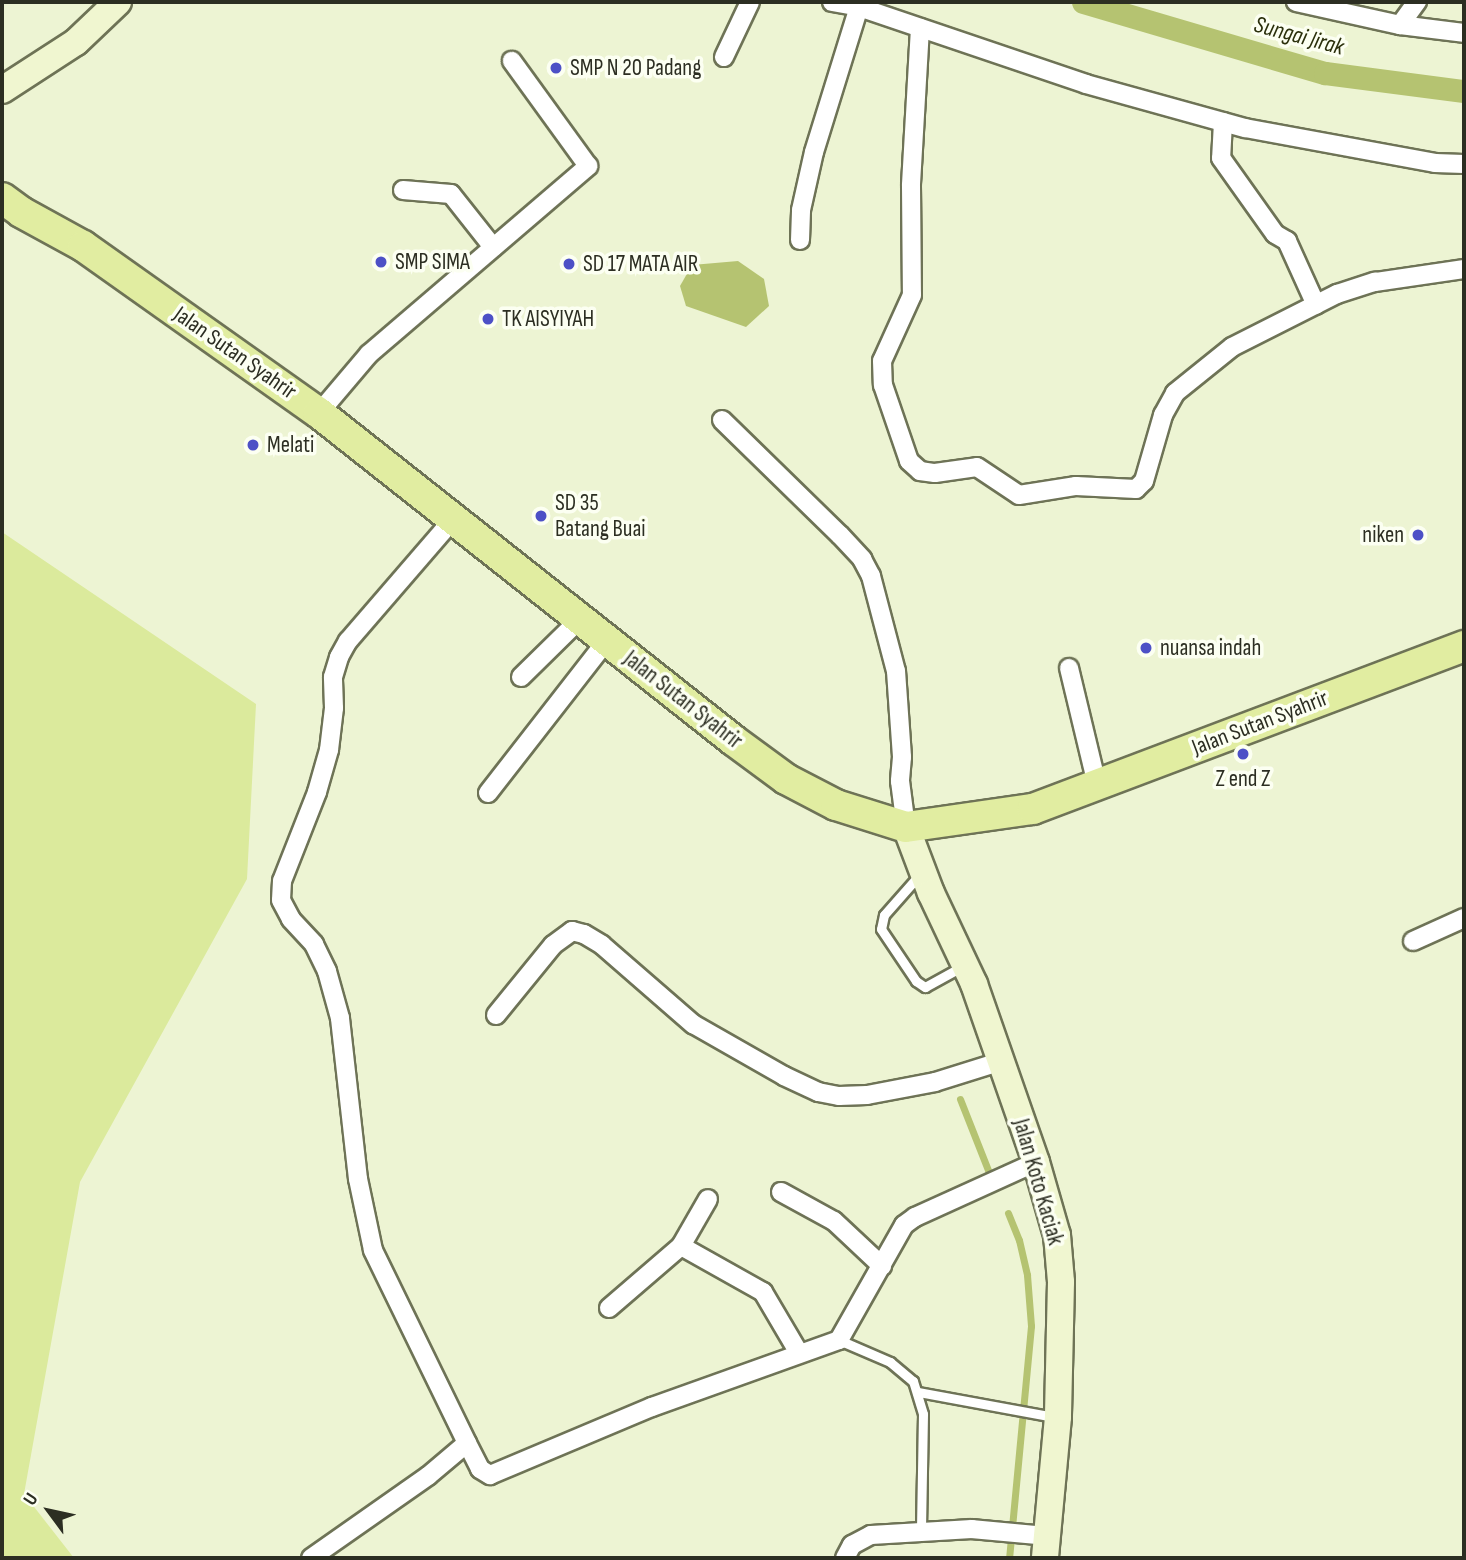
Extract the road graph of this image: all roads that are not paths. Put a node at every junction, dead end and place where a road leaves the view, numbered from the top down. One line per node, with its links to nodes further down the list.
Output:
1 (118, 2): 12 (street)
2 (750, 2): 10 (street)
3 (832, 2): 6 (street)
4 (1296, 2): 7 (street)
5 (1417, 2): 7 (street)
6 (859, 7): 8 (street); 17 (street)
7 (1400, 26): 9 (street)
8 (920, 28): 13 (street); 20 (street)
9 (1464, 33)
10 (724, 57)
11 (512, 61): 18 (street)
12 (2, 90)
13 (1223, 122): 14 (street); 20 (street)
14 (1464, 164)
15 (403, 190): 18 (street)
16 (2, 198): 21 (main road, Jalan Sutan Syahrir)
17 (800, 240)
18 (493, 247): 21 (street)
19 (1464, 269): 20 (street)
20 (1315, 305)
21 (319, 412): 23 (main road, Jalan Sutan Syahrir)
22 (722, 420): 31 (street)
23 (455, 517): 24 (main road, Jalan Sutan Syahrir); 48 (street)
24 (580, 619): 25 (main road, Jalan Sutan Syahrir); 28 (street)
25 (607, 640): 30 (street); 31 (main road, Jalan Sutan Syahrir)
26 (1464, 646): 29 (main road, Jalan Sutan Syahrir)
27 (1069, 668): 29 (street)
28 (521, 677)
29 (1097, 785): 31 (main road, Jalan Sutan Syahrir)
30 (488, 793)
31 (906, 827): 32 (street, Jalan Koto Kaciak)
32 (923, 871): 35 (street, Jalan Koto Kaciak); 35 (lane)
33 (1464, 918): 34 (street)
34 (1413, 941)
35 (965, 965): 37 (street, Jalan Koto Kaciak)
36 (496, 1015): 37 (street)
37 (999, 1062): 38 (street, Jalan Koto Kaciak)
38 (1030, 1164): 42 (street); 47 (street, Jalan Koto Kaciak)
39 (781, 1192): 42 (street)
40 (708, 1199): 41 (street)
41 (681, 1246): 43 (street); 45 (street)
42 (882, 1266): 44 (street)
43 (609, 1308)
44 (839, 1340): 45 (street); 46 (lane)
45 (799, 1353): 48 (street)
46 (918, 1392): 47 (lane); 49 (lane)
47 (1049, 1416): 50 (street, Jalan Koto Kaciak)
48 (467, 1443): 51 (street)
49 (921, 1532): 50 (street); 52 (street)
50 (1043, 1543)
51 (311, 1558)
52 (845, 1558)

